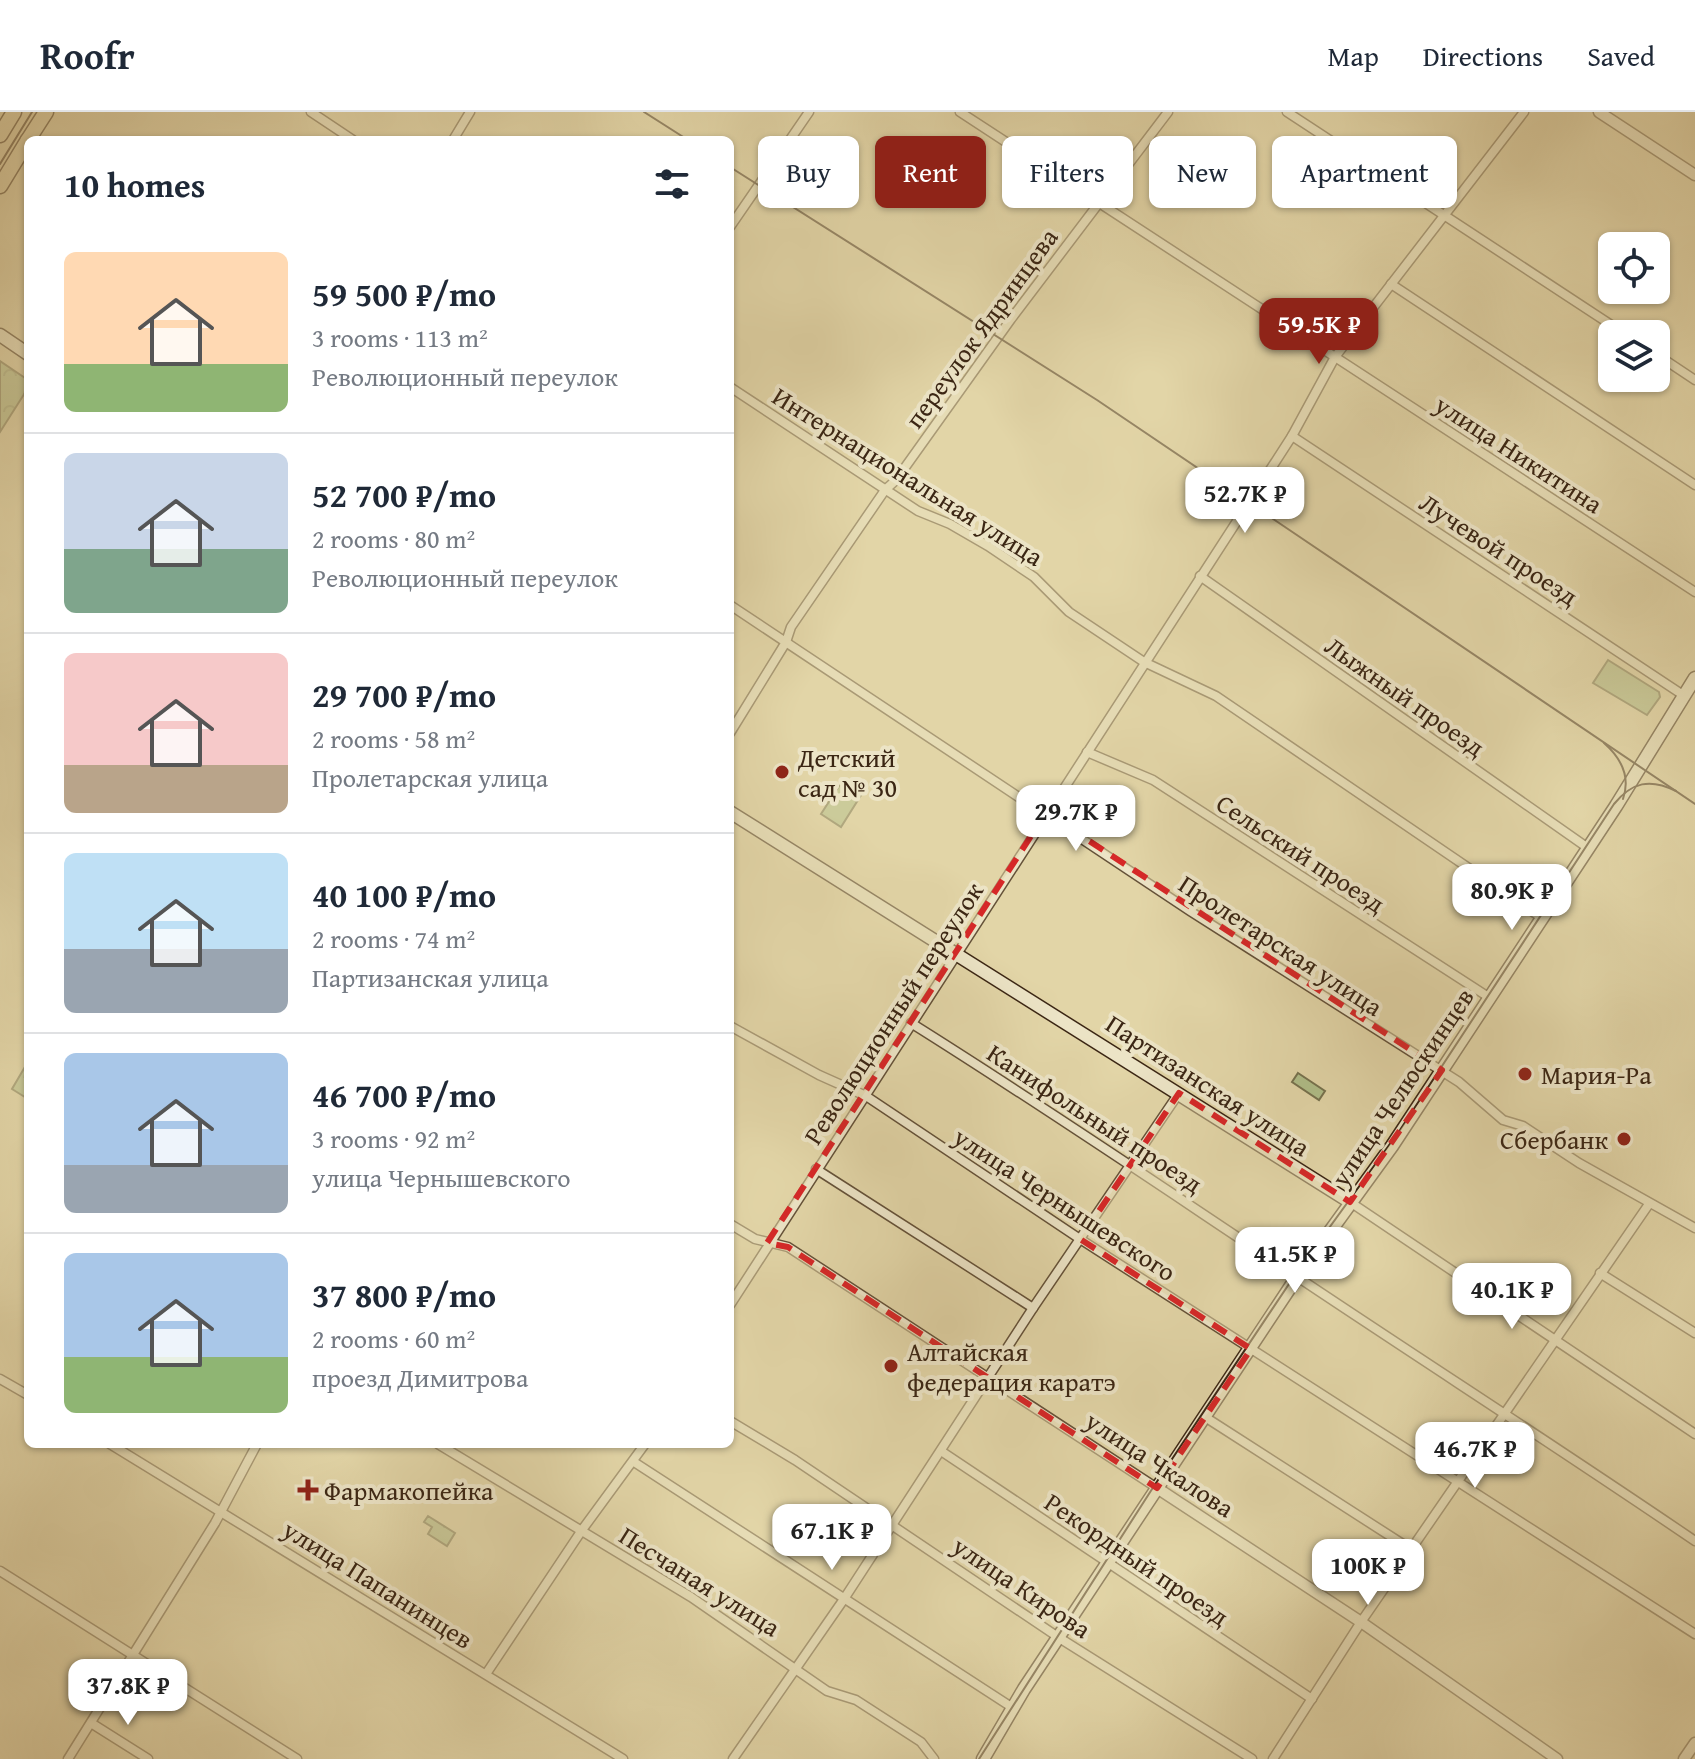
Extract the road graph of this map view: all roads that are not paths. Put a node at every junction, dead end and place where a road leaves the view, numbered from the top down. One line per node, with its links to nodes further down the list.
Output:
1 (14, 112): 11 (main road)
2 (46, 112): 12 (main road)
3 (311, 112): 13 (street)
4 (470, 112): 14 (street)
5 (809, 112): 23 (street)
6 (960, 112): 15 (street, улица Никитина)
7 (1168, 112): 17 (street, переулок Ядринцева)
8 (1287, 112): 22 (street)
9 (1524, 112): 22 (street, Революционный переулок)
10 (1599, 112): 18 (street)
11 (2, 128)
12 (31, 136)
13 (347, 136)
14 (455, 136)
15 (1002, 140)
16 (24, 147): 19 (main road)
17 (1133, 158)
18 (1695, 175)
19 (0, 186)
20 (1094, 208): 34 (street, переулок Ядринцева)
21 (1106, 208): 28 (street, улица Никитина)
22 (1443, 214): 24 (street, Революционный переулок); 25 (street)
23 (734, 221)
24 (1391, 284): 28 (street, Революционный переулок); 33 (street)
25 (1604, 320)
26 (0, 335): 27 (main road)
27 (24, 351)
28 (1335, 357): 32 (street, Революционный переулок); 36 (street, улица Никитина)
29 (1670, 363): 30 (street)
30 (1695, 380)
31 (734, 390): 34 (street, Интернациональная улица)
32 (1292, 436): 35 (street, Революционный переулок); 41 (street, Лучевой проезд)
33 (1695, 485)
34 (885, 490): 38 (street, переулок Ядринцева); 39 (street, Интернациональная улица)
35 (1200, 576): 39 (street, Революционный переулок); 46 (street, Лыжный проезд)
36 (1695, 592)
37 (734, 608): 38 (street, Пролетарская улица)
38 (786, 642): 42 (street, переулок Ядринцева); 44 (street, Пролетарская улица)
39 (1144, 662): 43 (street, Революционный переулок); 47 (street, Интернациональная улица)
40 (1695, 678): 41 (main road, улица Челюскинцев)
41 (1683, 695): 46 (main road, улица Челюскинцев)
42 (734, 726)
43 (1087, 752): 44 (street, Революционный переулок); 49 (street, Сельский проезд)
44 (1046, 813): 48 (street, Революционный переулок); 52 (street, Пролетарская улица)
45 (734, 814): 48 (main road, Партизанская улица)
46 (1588, 848): 47 (main road, улица Челюскинцев)
47 (1542, 918): 49 (main road, улица Челюскинцев)
48 (956, 951): 50 (street, Революционный переулок); 53 (main road, Партизанская улица)
49 (1490, 998): 52 (main road, улица Челюскинцев)
50 (911, 1023): 54 (street, Революционный переулок); 55 (street, Канифольный проезд)
51 (734, 1028): 54 (street, улица Чернышевского)
52 (1442, 1070): 57 (main road, улица Челюскинцев); 58 (street, Пролетарская улица)
53 (1179, 1093): 55 (street); 57 (main road, Партизанская улица)
54 (866, 1096): 56 (street, Революционный переулок); 61 (street, улица Чернышевского)
55 (1129, 1164): 61 (street); 64 (street, Канифольный проезд)
56 (816, 1169): 62 (street, Революционный переулок); 66 (street)
57 (1350, 1202): 64 (main road, улица Челюскинцев); 68 (street, Партизанская улица)
58 (1649, 1204): 60 (street, Пролетарская улица); 63 (street)
59 (734, 1226): 62 (street, улица Чкалова)
60 (1695, 1228)
61 (1080, 1239): 66 (street); 69 (street, улица Чернышевского)
62 (767, 1243): 65 (street, Революционный переулок); 71 (street, улица Чкалова)
63 (1600, 1273): 67 (street); 68 (street)
64 (1297, 1277): 69 (main road, улица Челюскинцев); 73 (street, Канифольный проезд)
65 (734, 1298)
66 (1033, 1308): 71 (street)
67 (1695, 1333)
68 (1554, 1339): 73 (street); 76 (street, Партизанская улица)
69 (1251, 1349): 74 (main road, улица Челюскинцев); 83 (street, улица Чернышевского)
70 (0, 1379): 72 (street)
71 (986, 1379): 81 (street); 84 (street, улица Чкалова)
72 (24, 1393)
73 (1507, 1412): 83 (street); 88 (street, Канифольный проезд)
74 (1205, 1417): 84 (main road, улица Челюскинцев); 89 (street)
75 (734, 1424): 86 (street, улица Кирова)
76 (1695, 1434)
77 (117, 1448): 85 (street, улица Папанинцев)
78 (255, 1448): 85 (street)
79 (445, 1448): 87 (street, Песчаная улица)
80 (643, 1448): 82 (street)
81 (941, 1451): 86 (street); 90 (street, Рекордный проезд)
82 (634, 1462): 87 (street); 92 (street)
83 (1462, 1481): 89 (street); 94 (street, улица Чернышевского)
84 (1157, 1488): 90 (main road, улица Челюскинцев); 93 (street, улица Чкалова)
85 (221, 1511): 96 (street); 98 (street, улица Папанинцев)
86 (893, 1525): 92 (street); 95 (street, улица Кирова)
87 (582, 1530): 97 (street, Песчаная улица); 98 (street)
88 (1695, 1541)
89 (1412, 1550): 93 (street)
90 (1108, 1563): 95 (main road, улица Челюскинцев); 99 (street, Рекордный проезд)
91 (0, 1571): 96 (street)
92 (844, 1599): 97 (street); 100 (street)
93 (1361, 1622): 99 (street); 112 (street, улица Чкалова)
94 (1695, 1634)
95 (1058, 1637): 100 (main road, улица Челюскинцев); 110 (street, улица Кирова)
96 (135, 1654): 101 (street); 105 (street)
97 (798, 1667): 107 (street); 108 (street, Песчаная улица)
98 (486, 1674): 106 (street, улица Папанинцев)
99 (1312, 1699): 111 (street)
100 (1013, 1708): 109 (main road, улица Челюскинцев)
101 (91, 1723): 103 (street); 104 (street)
102 (1695, 1743): 113 (street)
103 (68, 1759)
104 (148, 1759)
105 (297, 1759)
106 (623, 1759)
107 (733, 1759)
108 (934, 1759)
109 (983, 1759)
110 (1252, 1759)
111 (1273, 1759)
112 (1557, 1759)
113 (1684, 1759)

